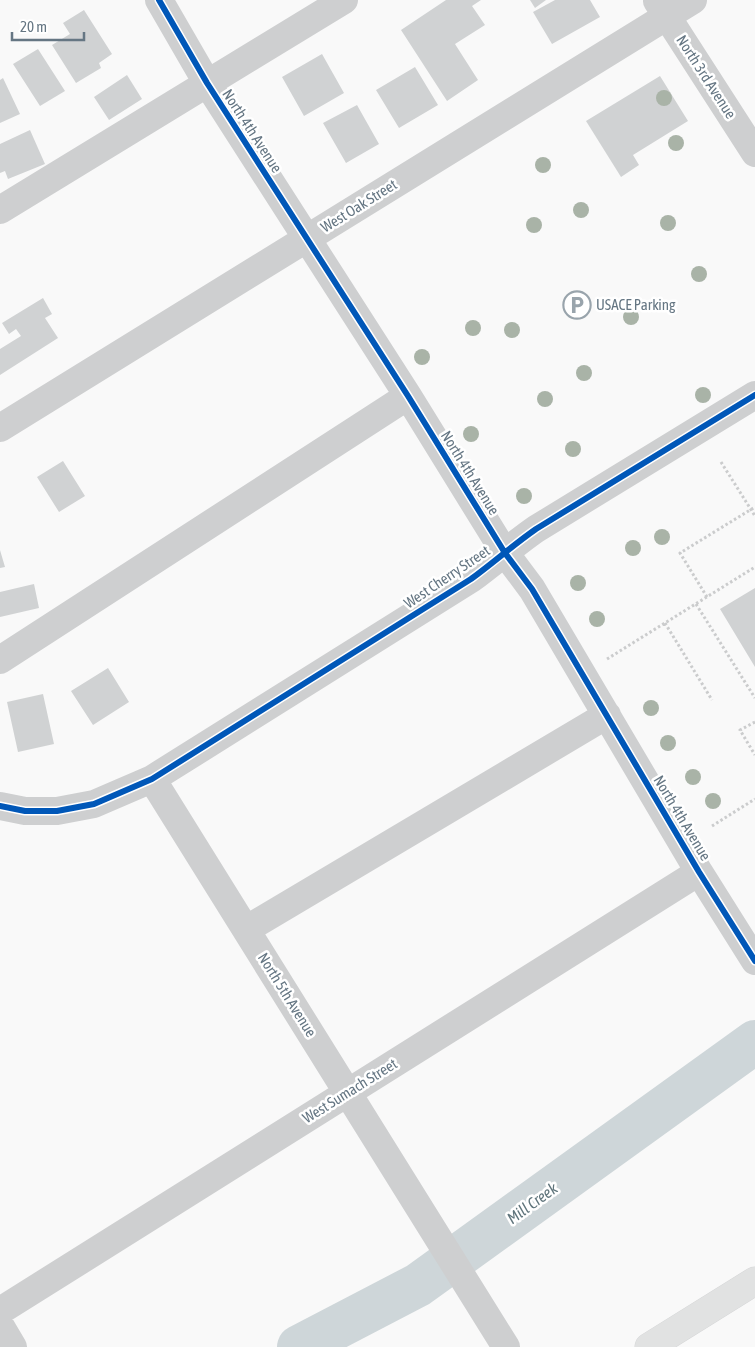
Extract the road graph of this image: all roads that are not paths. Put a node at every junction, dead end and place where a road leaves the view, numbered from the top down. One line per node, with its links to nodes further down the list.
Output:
1 (159, 0): 5 (street, North 4th Avenue)
2 (344, 0): 5 (street)
3 (693, 0): 4 (street, West Oak Street)
4 (662, 8): 6 (street, North 3rd Avenue); 8 (street, West Oak Street)
5 (207, 83): 7 (street); 8 (street, North 4th Avenue)
6 (755, 154)
7 (0, 210)
8 (306, 238): 10 (street, North 4th Avenue); 11 (street, West Oak Street)
9 (755, 395): 12 (street, West Cherry Street)
10 (408, 396): 12 (street, North 4th Avenue); 13 (street)
11 (0, 428)
12 (505, 553): 14 (street, North 4th Avenue); 15 (street, West Cherry Street)
13 (0, 660)
14 (607, 715): 17 (street, North 4th Avenue); 18 (street)
15 (152, 779): 16 (street); 18 (street, North 5th Avenue)
16 (0, 806)
17 (699, 872): 19 (street, North 4th Avenue); 20 (street, West Sumach Street)
18 (247, 929): 20 (street, North 5th Avenue)
19 (755, 961)
20 (348, 1092): 22 (street, West Sumach Street); 23 (street, North 5th Avenue)
21 (755, 1281): 24 (main road)
22 (5, 1330)
23 (506, 1347)
24 (649, 1347)

